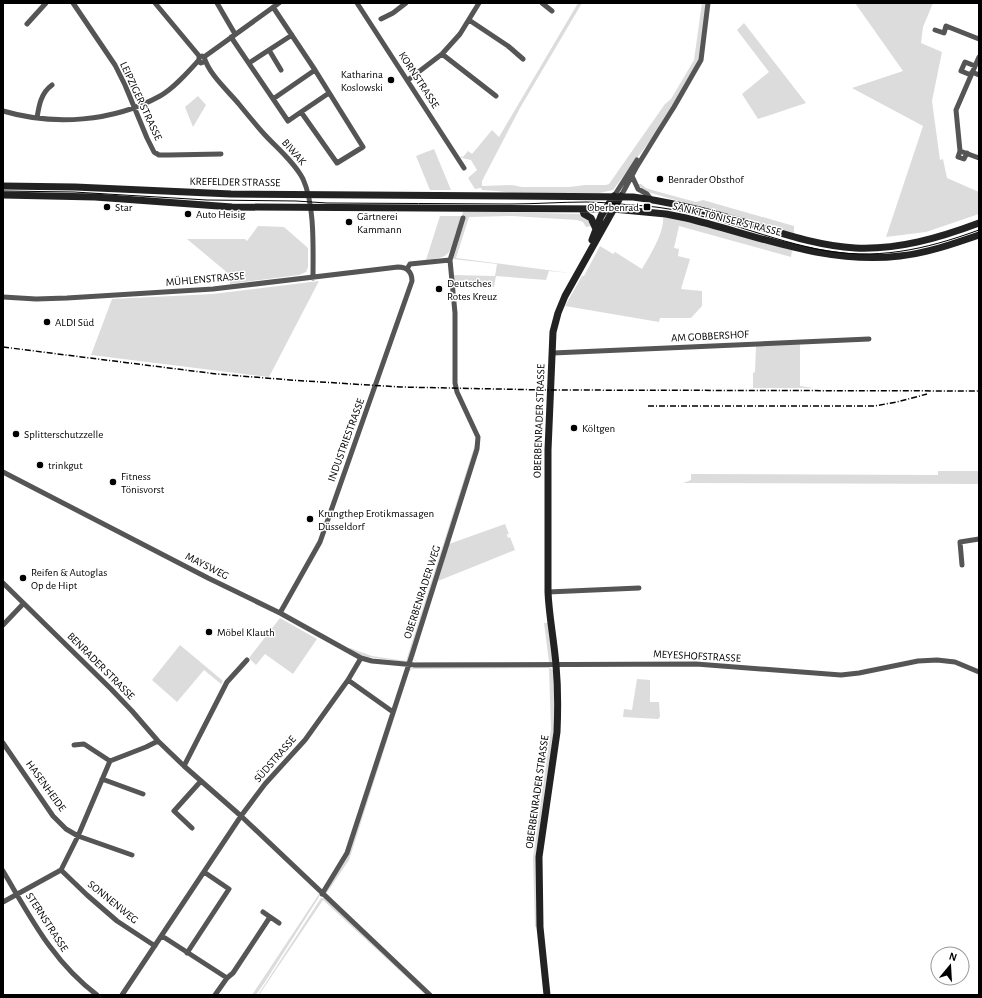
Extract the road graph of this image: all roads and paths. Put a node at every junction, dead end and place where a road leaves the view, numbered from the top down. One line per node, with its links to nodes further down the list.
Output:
1 (46, 3): 15 (street)
2 (73, 3): 36 (street, LEIPZIGER STRASSE)
3 (155, 3): 23 (street, BIWAK)
4 (217, 3): 17 (street)
5 (279, 3): 11 (street)
6 (357, 3): 31 (street, KORNSTRASSE)
7 (406, 3): 13 (street)
8 (479, 3): 14 (street)
9 (542, 3): 12 (street)
10 (708, 3): 40 (street, OBERBENRADER STRASSE)
11 (273, 7): 17 (street); 18 (street)
12 (552, 11)
13 (381, 19)
14 (469, 20): 21 (street); 24 (street)
15 (27, 24)
16 (935, 30): 19 (street)
17 (233, 35): 23 (street); 25 (street)
18 (292, 35): 20 (street); 28 (street)
19 (979, 40)
20 (269, 50): 25 (street); 27 (street)
21 (442, 54): 31 (street); 34 (street)
22 (979, 57): 26 (street)
23 (202, 59): 36 (street); 46 (street, BIWAK)
24 (523, 59)
25 (249, 64): 35 (street)
26 (975, 66): 29 (street); 29 (street)
27 (281, 70)
28 (315, 70): 33 (street); 35 (street)
29 (971, 74): 30 (street); 42 (street)
30 (979, 75)
31 (408, 80): 43 (street, KORNSTRASSE)
32 (52, 85): 39 (street)
33 (329, 93): 38 (street); 38 (street)
34 (496, 96)
35 (273, 99): 38 (street)
36 (134, 108): 39 (street); 41 (street, LEIPZIGER STRASSE)
37 (3, 111): 39 (street)
38 (301, 112)
39 (37, 118)
40 (657, 134): 44 (street, OBERBENRADER STRASSE); 49 (street, OBERBENRADER STRASSE)
41 (221, 154)
42 (979, 158)
43 (464, 168)
44 (632, 176): 49 (street, OBERBENRADER STRASSE); 50 (street)
45 (3, 186): 46 (main road, KREFELDER STRASSE)
46 (307, 194): 48 (main road, KREFELDER STRASSE); 51 (street, BIWAK)
47 (3, 195): 51 (main road)
48 (468, 196): 49 (main road, SANKT TÖNISER STRASSE)
49 (617, 196): 50 (main road, SANKT TÖNISER STRASSE); 53 (main road, OBERBENRADER STRASSE); 54 (main road, OBERBENRADER STRASSE)
50 (651, 199): 56 (main road, SANKT TÖNISER STRASSE)
51 (310, 208): 52 (main road, SANKT TÖNISER STRASSE); 62 (street, BIWAK)
52 (582, 208): 53 (main road, SANKT TÖNISER STRASSE); 57 (main road)
53 (605, 208): 54 (main road, SANKT TÖNISER STRASSE); 57 (main road, OBERBENRADER STRASSE)
54 (614, 209): 58 (main road, SANKT TÖNISER STRASSE); 59 (main road, OBERBENRADER STRASSE)
55 (463, 218): 60 (street, OBERBENRADER WEG)
56 (979, 223)
57 (596, 229): 59 (main road, OBERBENRADER STRASSE)
58 (979, 235)
59 (586, 258): 65 (main road, OBERBENRADER STRASSE)
60 (450, 260): 61 (street); 77 (street, OBERBENRADER WEG)
61 (407, 269): 62 (street, MÜHLENSTRASSE); 73 (street, INDUSTRIESTRASSE)
62 (313, 278): 63 (street, MÜHLENSTRASSE)
63 (3, 298)
64 (869, 339): 65 (street, AM GOBBERSHOF)
65 (553, 353): 71 (main road, OBERBENRADER STRASSE)
66 (3, 472): 73 (street, MAYSWEG)
67 (979, 539): 68 (street)
68 (962, 565)
69 (3, 583): 72 (street, BENRADER STRASSE)
70 (639, 588): 71 (street)
71 (548, 592): 78 (main road, OBERBENRADER STRASSE)
72 (23, 604): 74 (street); 82 (street, BENRADER STRASSE)
73 (280, 613): 75 (street, MAYSWEG)
74 (3, 625)
75 (361, 658): 77 (street, MAYSWEG); 80 (street, SÜDSTRASSE)
76 (247, 660): 86 (street)
77 (407, 664): 78 (street, MEYESHOFSTRASSE); 81 (street, OBERBENRADER WEG)
78 (556, 665): 79 (street, MEYESHOFSTRASSE); 111 (main road, OBERBENRADER STRASSE)
79 (979, 672)
80 (348, 680): 81 (street); 90 (street, SÜDSTRASSE)
81 (392, 711): 98 (street, OBERBENRADER WEG)
82 (158, 741): 85 (street); 86 (street, BENRADER STRASSE)
83 (3, 743): 92 (street, HASENHEIDE)
84 (74, 746): 85 (street)
85 (110, 762): 87 (street)
86 (184, 766): 88 (street, BENRADER STRASSE)
87 (102, 779): 89 (street); 92 (street)
88 (201, 781): 90 (street, BENRADER STRASSE); 91 (street)
89 (143, 794)
90 (241, 816): 96 (street, SÜDSTRASSE); 98 (street, BENRADER STRASSE)
91 (192, 828)
92 (78, 836): 93 (street, HASENHEIDE); 94 (street)
93 (132, 855)
94 (61, 870): 97 (street); 104 (street, SONNENWEG)
95 (3, 871): 97 (street, STERNSTRASSE)
96 (204, 872): 103 (street, SÜDSTRASSE); 105 (street)
97 (17, 894): 99 (street); 107 (street, STERNSTRASSE)
98 (322, 894): 110 (street, BENRADER STRASSE)
99 (3, 902)
100 (263, 912): 101 (street)
101 (270, 917): 102 (street); 106 (street)
102 (279, 923)
103 (162, 936): 104 (street, SÜDSTRASSE); 105 (street)
104 (155, 946): 108 (street, SÜDSTRASSE)
105 (187, 953): 106 (street)
106 (227, 978): 109 (street)
107 (97, 995)
108 (122, 995)
109 (215, 995)
110 (430, 995)
111 (547, 995)

